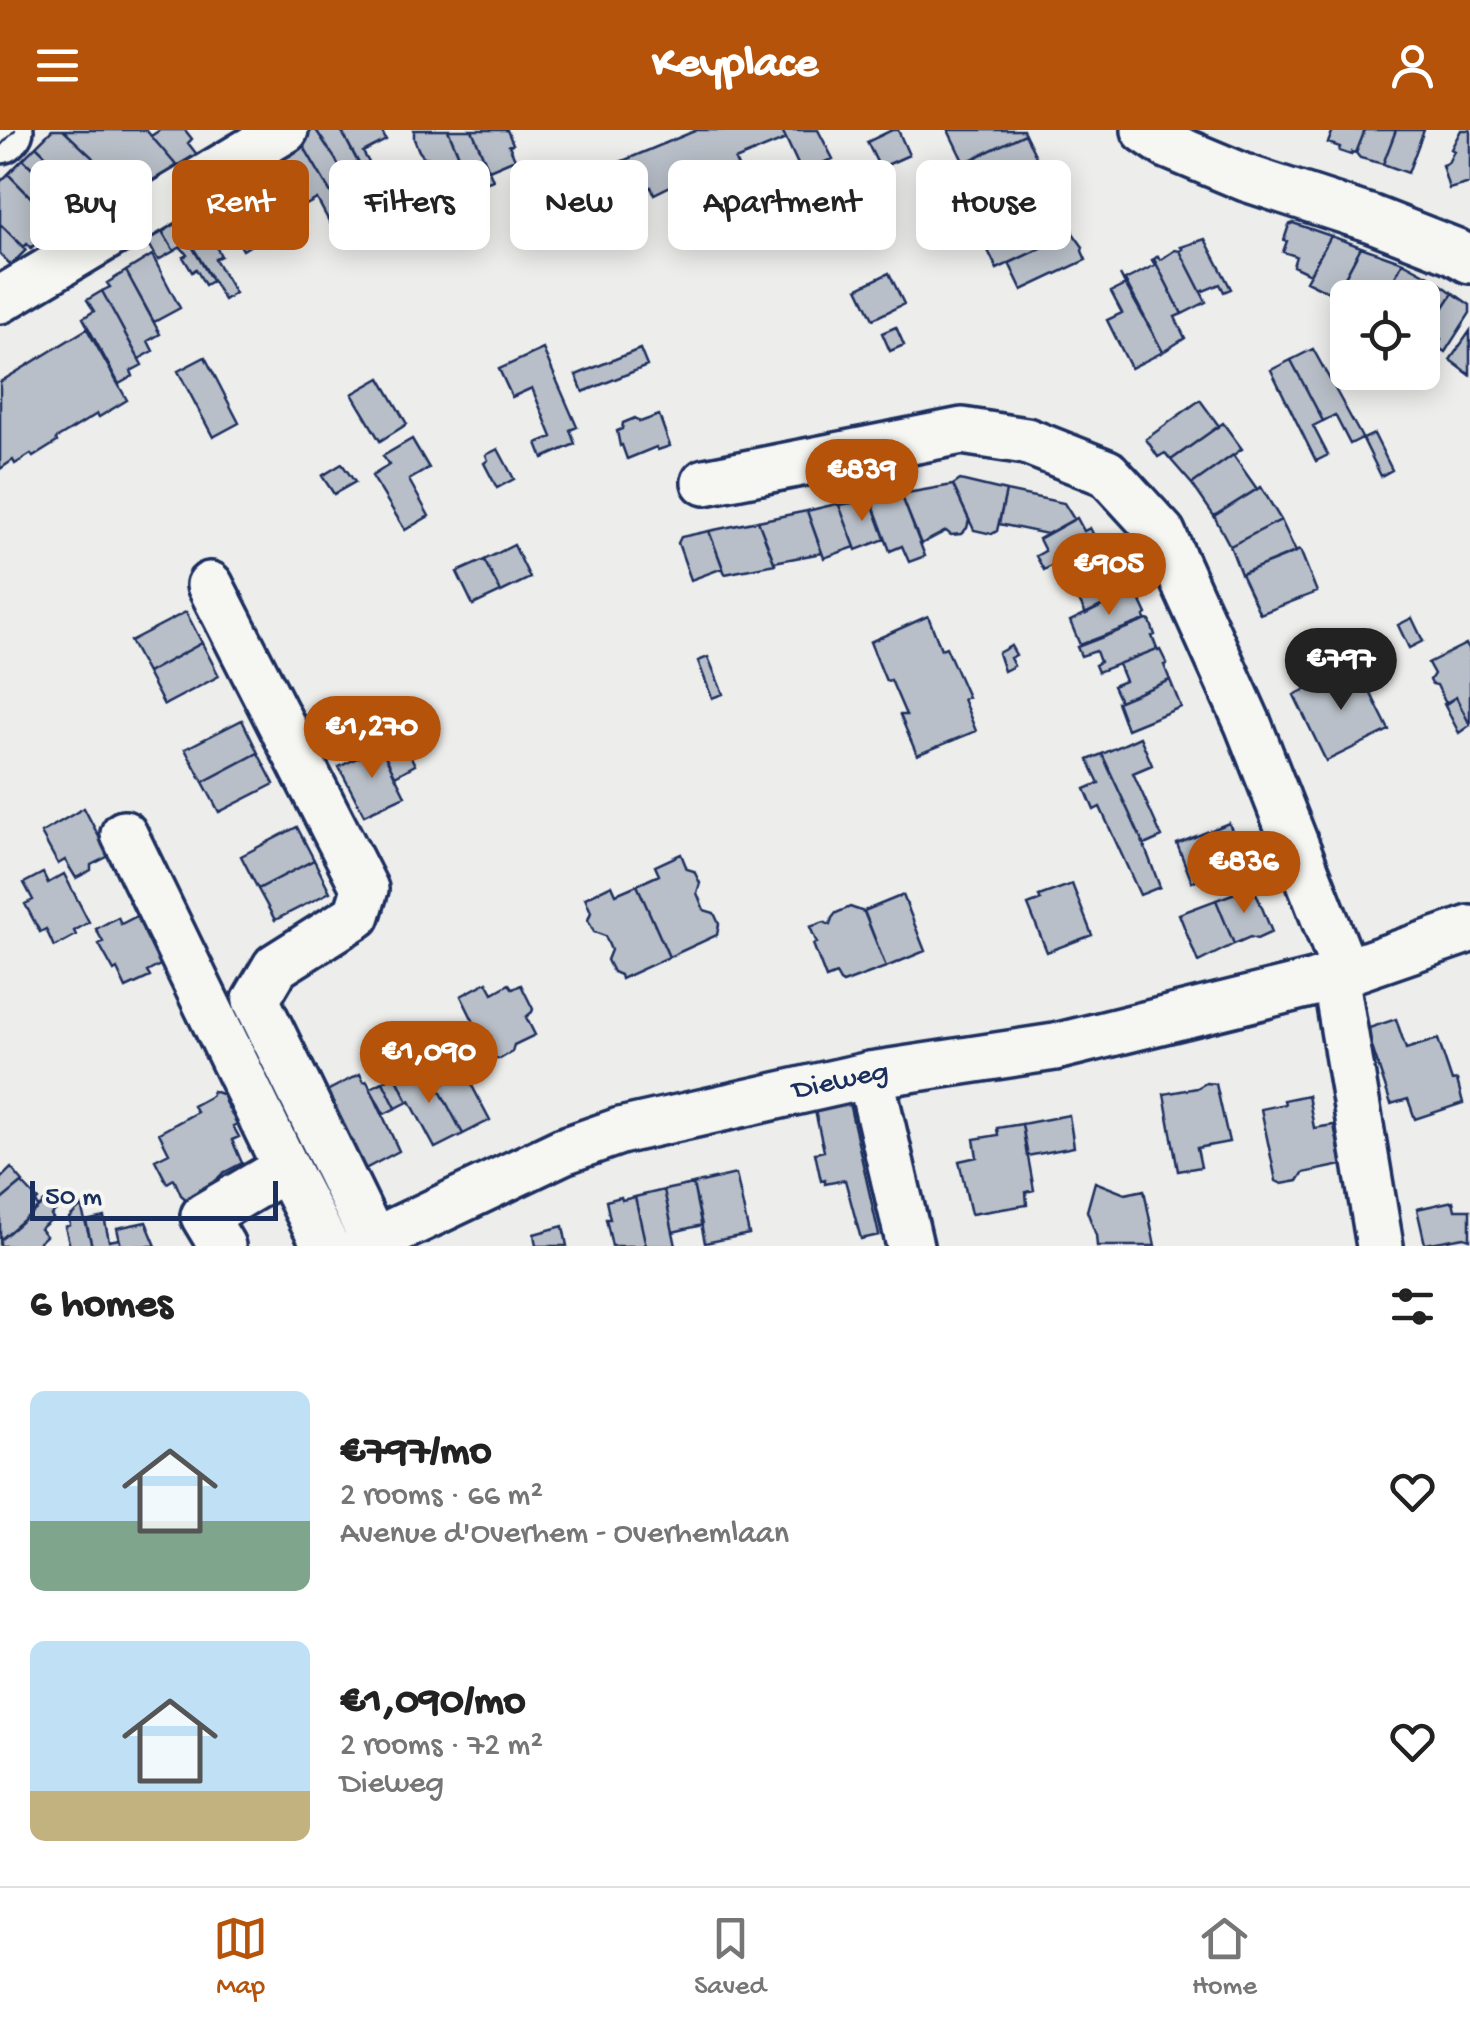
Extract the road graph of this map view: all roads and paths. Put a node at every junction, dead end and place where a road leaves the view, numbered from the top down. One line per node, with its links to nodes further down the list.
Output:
1 (285, 130): 4 (street)
2 (1145, 130): 3 (street)
3 (1470, 260)
4 (0, 300)
5 (705, 482): 9 (street)
6 (210, 586): 12 (street)
7 (124, 834): 11 (street)
8 (1470, 930): 9 (street, Dieweg)
9 (1340, 973): 10 (street, Dieweg); 16 (street)
10 (870, 1075): 12 (street, Dieweg); 15 (street)
11 (286, 1168): 13 (street); 14 (street)
12 (368, 1243)
13 (222, 1246)
14 (326, 1246)
15 (910, 1246)
16 (1380, 1246)

